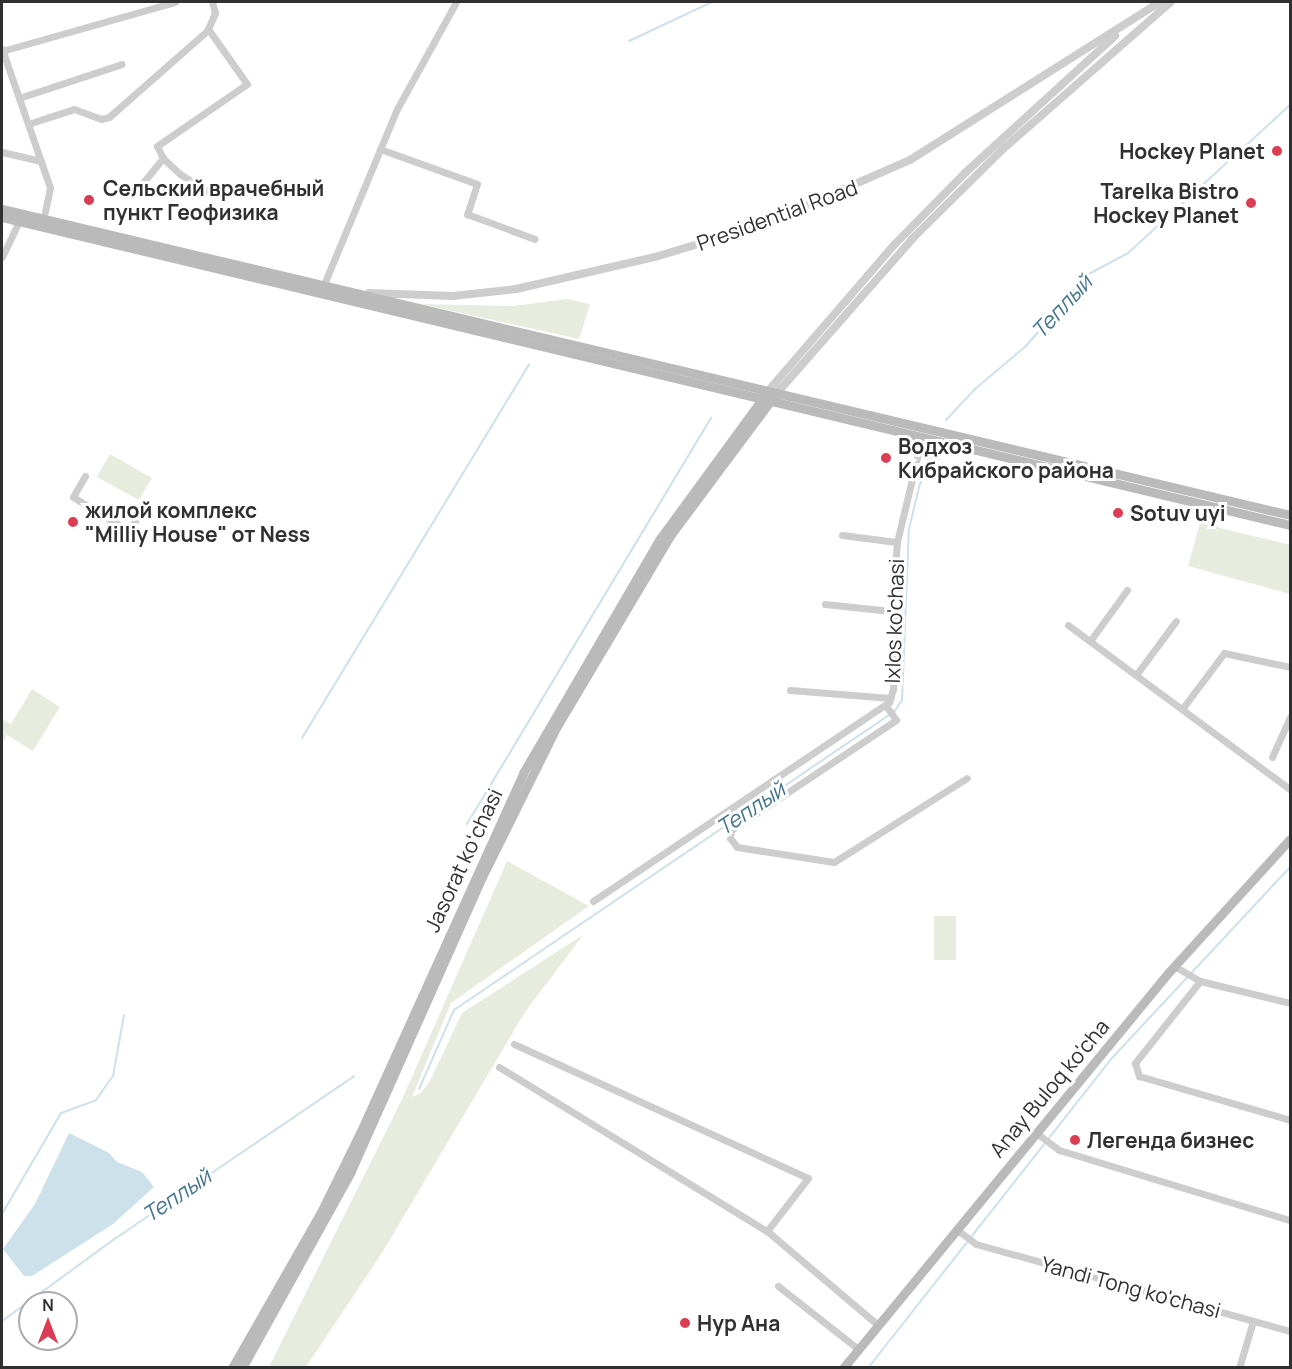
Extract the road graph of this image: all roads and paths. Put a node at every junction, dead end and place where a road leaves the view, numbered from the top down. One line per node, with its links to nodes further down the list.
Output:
1 (175, 2): 8 (street)
2 (212, 2): 7 (street)
3 (456, 2): 12 (street)
4 (1160, 2): 6 (street, Presidential Road)
5 (1171, 2): 26 (street)
6 (1133, 20): 25 (street, Presidential Road); 26 (street)
7 (208, 29): 11 (street); 14 (street)
8 (2, 50): 10 (street)
9 (122, 64): 10 (street)
10 (19, 98): 11 (street)
11 (28, 124): 15 (street)
12 (380, 149): 22 (street); 24 (street)
13 (2, 152): 15 (street)
14 (163, 158): 16 (street); 17 (street)
15 (41, 161): 19 (street)
16 (207, 191)
17 (133, 195)
18 (2, 209): 21 (main road)
19 (45, 212)
20 (2, 217): 21 (main road)
21 (21, 218): 23 (street); 24 (main road)
22 (536, 240)
23 (2, 257)
24 (322, 289): 25 (main road); 26 (main road)
25 (348, 291): 26 (main road)
26 (770, 396): 27 (main road); 29 (main road); 70 (main road, Jasorat koʻchasi); 71 (main road, Jasorat koʻchasi)
27 (922, 437): 32 (main road); 35 (street, Ixlos ko'chasi)
28 (85, 476): 30 (street)
29 (1256, 506): 31 (main road); 32 (main road)
30 (142, 510)
31 (1290, 515)
32 (1254, 516): 33 (main road)
33 (1290, 525)
34 (842, 535): 35 (street)
35 (897, 542): 38 (street, Ixlos ko'chasi)
36 (1127, 590): 41 (street)
37 (825, 604): 38 (street)
38 (891, 611): 45 (street, Ixlos ko'chasi)
39 (1176, 621): 43 (street)
40 (1068, 625): 41 (street)
41 (1090, 641): 43 (street)
42 (1290, 667): 47 (street)
43 (1136, 675): 47 (street)
44 (790, 690): 45 (street)
45 (891, 698): 46 (street, Ixlos ko'chasi)
46 (886, 706): 51 (street); 54 (street, Ixlos ko'chasi)
47 (1182, 709): 52 (street)
48 (1290, 717): 49 (street)
49 (1289, 727): 50 (street)
50 (1272, 757)
51 (967, 778)
52 (1290, 789)
53 (1290, 839): 55 (main road, Anay Buloq ko'cha)
54 (592, 901)
55 (1178, 969): 56 (street); 61 (main road, Anay Buloq ko'cha)
56 (1200, 981): 57 (street); 60 (street)
57 (1290, 1003)
58 (514, 1044): 63 (street)
59 (499, 1067): 63 (street)
60 (1290, 1120)
61 (1038, 1135): 62 (street); 64 (main road, Anay Buloq ko'cha)
62 (1290, 1220)
63 (767, 1231): 67 (street)
64 (959, 1231): 66 (street, Yandi Tong ko'chasi); 67 (main road, Anay Buloq ko'cha)
65 (778, 1286): 69 (street)
66 (1253, 1321): 68 (street, Yandi Tong ko'chasi); 73 (street)
67 (878, 1325): 69 (main road, Anay Buloq ko'cha)
68 (1290, 1331)
69 (858, 1349): 72 (main road, Anay Buloq ko'cha)
70 (232, 1368)
71 (242, 1368)
72 (843, 1368)
73 (1239, 1368)

